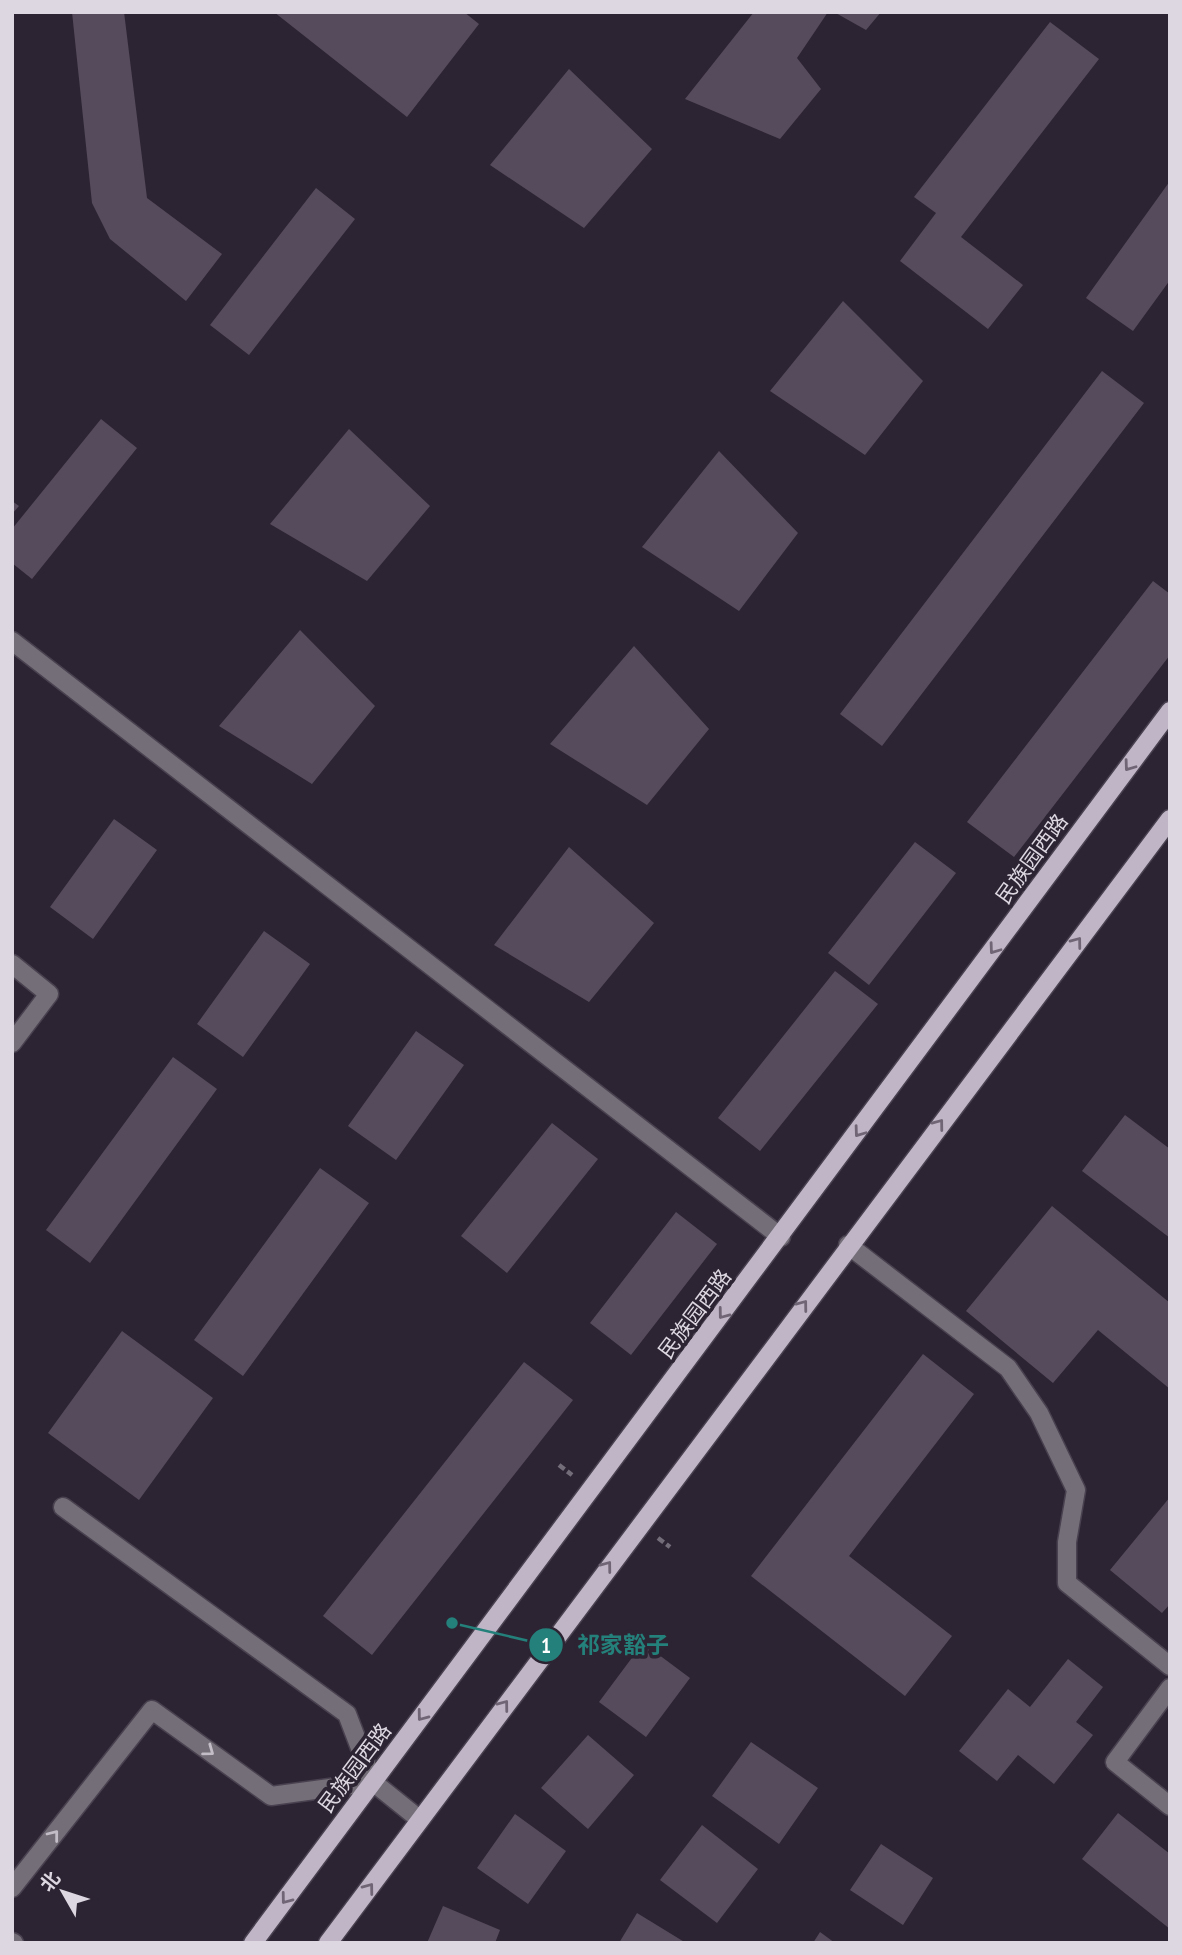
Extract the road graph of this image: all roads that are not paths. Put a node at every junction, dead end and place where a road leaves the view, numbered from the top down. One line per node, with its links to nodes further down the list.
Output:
1 (12, 641): 6 (street)
2 (1170, 711): 6 (main road, 民族园西路, one-way to 6)
3 (1170, 819): 7 (main road, one-way to 3)
4 (12, 964): 5 (street)
5 (12, 1043)
6 (781, 1237): 11 (main road, 民族园西路, one-way to 11)
7 (848, 1245): 9 (street); 13 (main road, one-way to 7)
8 (63, 1507): 11 (street)
9 (1170, 1666)
10 (1170, 1688): 12 (street)
11 (373, 1782): 13 (street); 14 (street, one-way to 11); 15 (main road, 民族园西路, one-way to 15)
12 (1170, 1806)
13 (419, 1819): 16 (main road, one-way to 13)
14 (12, 1888)
15 (253, 1943)
16 (328, 1943)

